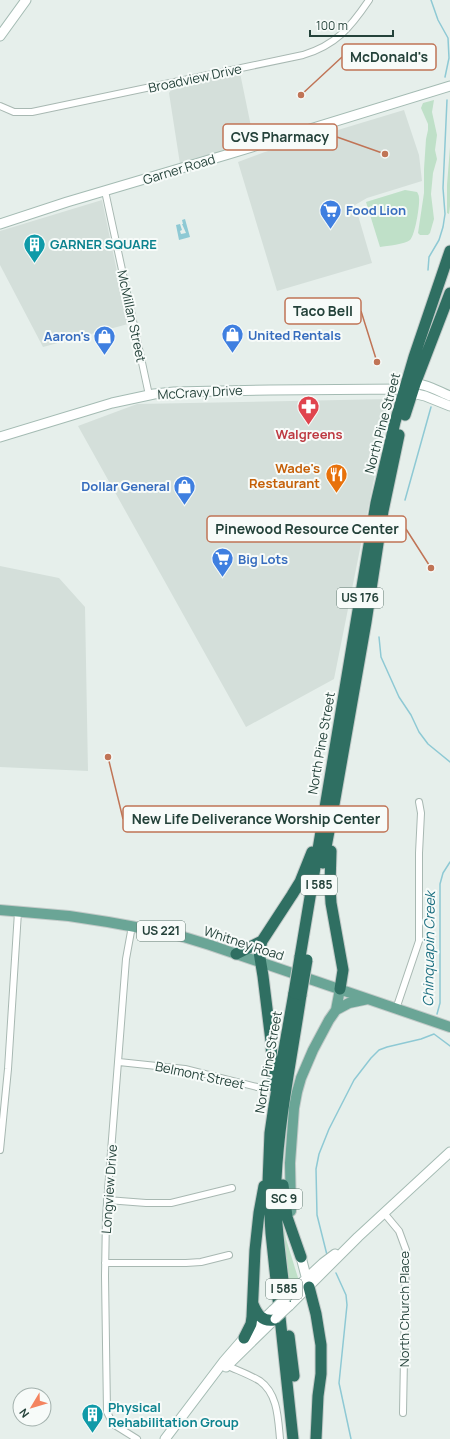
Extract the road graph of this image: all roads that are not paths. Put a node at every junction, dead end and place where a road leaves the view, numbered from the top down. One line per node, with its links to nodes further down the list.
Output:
1 (26, 0): 3 (street)
2 (369, 0): 5 (street, Broadview Drive)
3 (0, 36)
4 (450, 86): 6 (street, Garner Road)
5 (0, 106)
6 (105, 191): 7 (street, Garner Road); 11 (street, McMillan Street)
7 (0, 224)
8 (450, 251): 10 (highway, North Pine Street / US 176)
9 (450, 293): 10 (highway, North Pine Street / US 176)
10 (410, 389): 11 (street, McCravy Drive); 12 (street); 13 (street); 16 (highway, North Pine Street / US 176)
11 (149, 395): 14 (street, McCravy Drive)
12 (450, 396)
13 (450, 406)
14 (0, 437)
15 (419, 802): 26 (street)
16 (329, 810): 20 (highway); 23 (highway); 24 (highway, North Pine Street / I 585, bridge)
17 (0, 910): 18 (main road, Whitney Road / US 221)
18 (18, 912): 19 (main road, Whitney Road / US 221); 33 (street)
19 (132, 926): 21 (main road, Whitney Road / US 221); 29 (street, Longview Drive)
20 (262, 941): 21 (highway); 22 (highway)
21 (236, 954): 22 (main road, Whitney Road / US 221)
22 (260, 963): 23 (main road, Whitney Road / US 221); 31 (highway)
23 (340, 989): 25 (main road, Whitney Road / US 221); 27 (main road)
24 (297, 994): 31 (highway, North Pine Street / I 585); 32 (highway, North Pine Street / I 585)
25 (369, 999): 26 (main road, Whitney Road / US 221); 27 (main road)
26 (396, 1009): 28 (main road, Whitney Road / US 221)
27 (336, 1010): 41 (main road)
28 (450, 1027)
29 (119, 1062): 30 (street, Belmont Street); 37 (street, Longview Drive)
30 (257, 1087)
31 (274, 1106): 35 (highway, North Pine Street / I 585)
32 (280, 1140): 41 (highway, SC 9); 54 (highway, North Pine Street / I 585)
33 (0, 1150)
34 (450, 1152): 38 (street)
35 (269, 1158): 45 (highway, SC 9); 53 (highway, North Pine Street / I 585)
36 (232, 1188): 37 (street)
37 (107, 1200): 42 (street, Longview Drive)
38 (384, 1213): 39 (street); 49 (street, North Church Place)
39 (358, 1237): 43 (street); 44 (street)
40 (229, 1255): 42 (street)
41 (301, 1260): 43 (street); 44 (street, SC 9)
42 (105, 1263): 50 (street, Longview Drive)
43 (320, 1266): 44 (street)
44 (308, 1283): 46 (street, bridge); 55 (highway)
45 (253, 1304): 46 (highway); 47 (highway, SC 9)
46 (272, 1317): 47 (street); 48 (street, SC 9)
47 (244, 1338): 48 (street, SC 9)
48 (226, 1363): 51 (street, SC 9); 52 (street)
49 (404, 1413)
50 (137, 1439)
51 (165, 1439)
52 (280, 1439)
53 (293, 1439)
54 (301, 1439)
55 (316, 1439)

